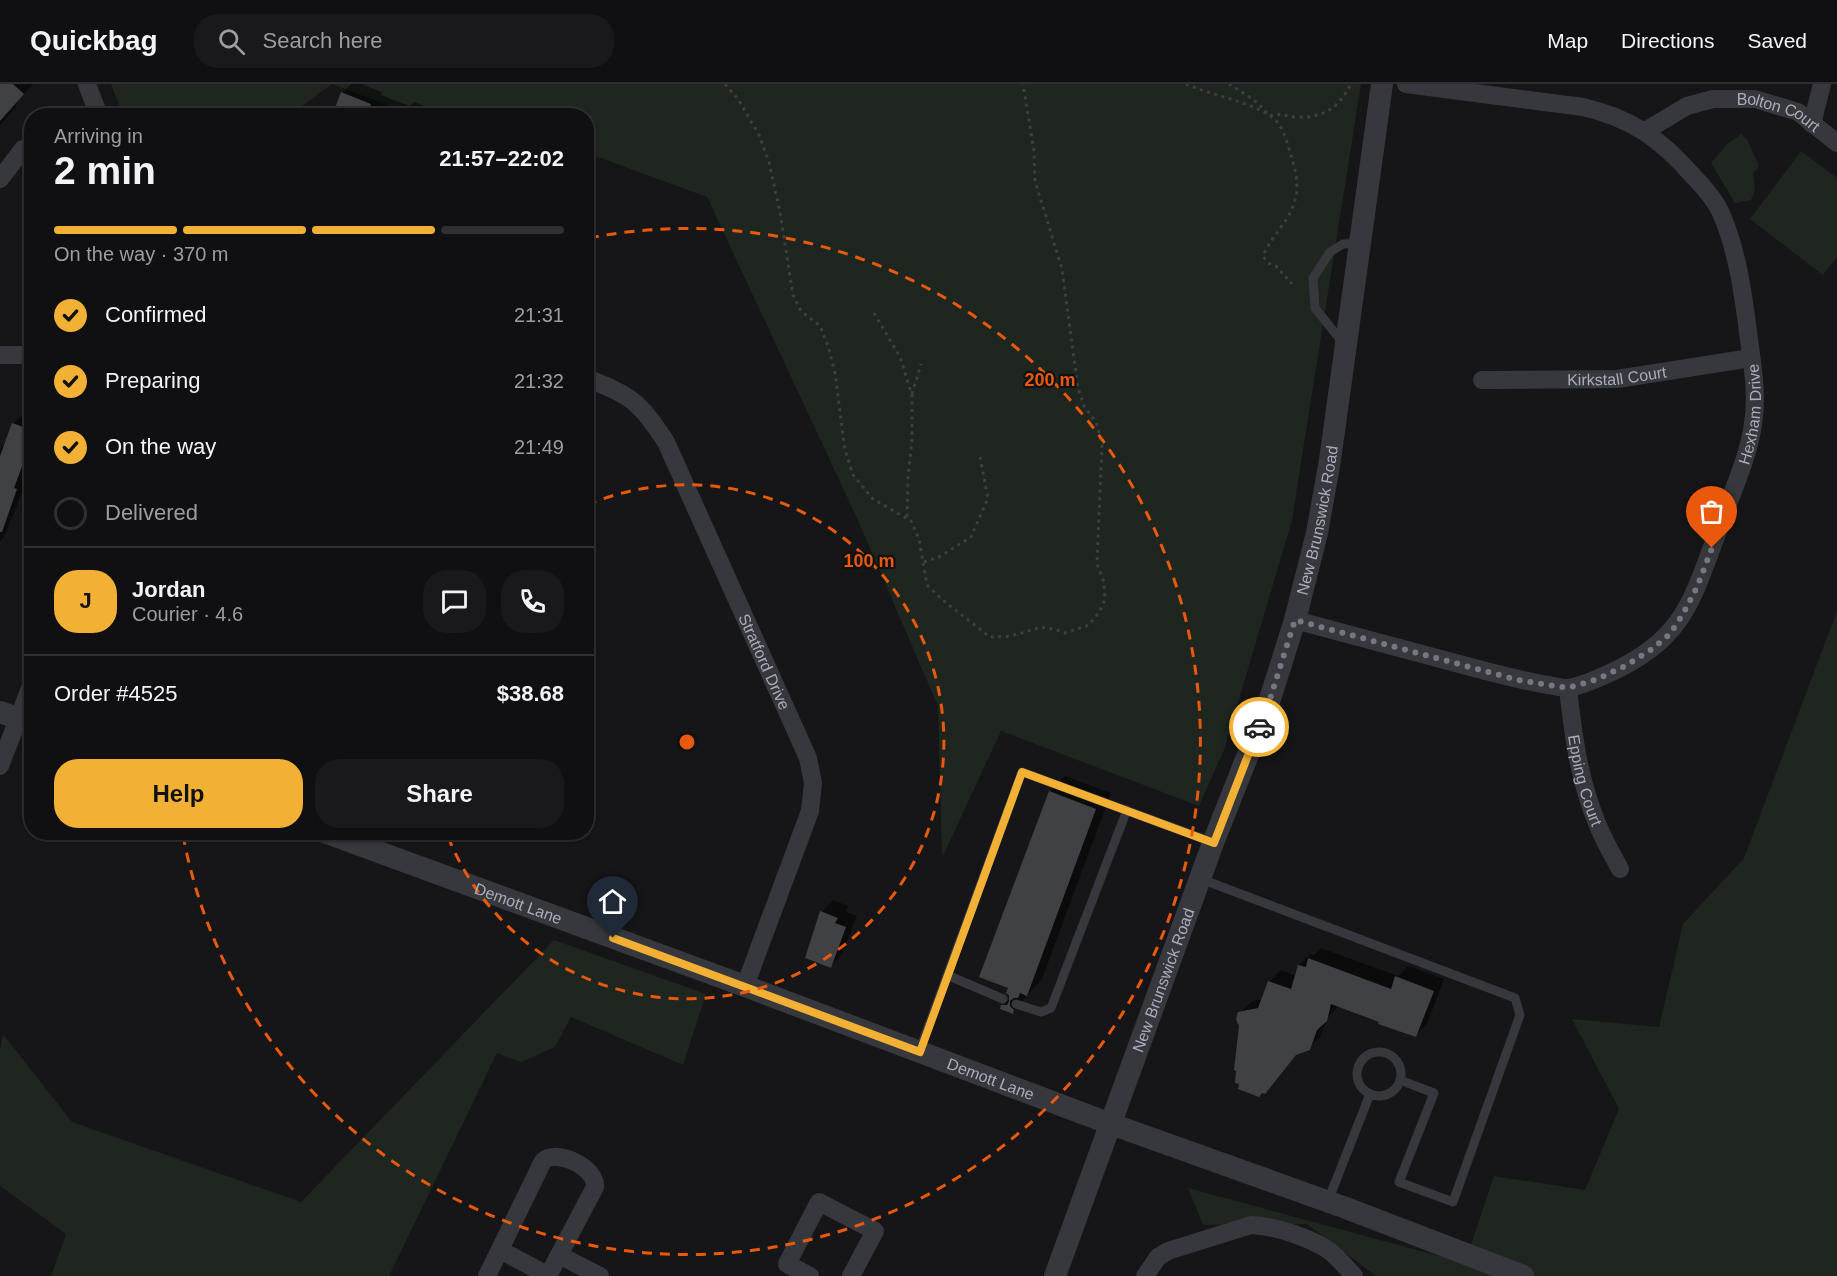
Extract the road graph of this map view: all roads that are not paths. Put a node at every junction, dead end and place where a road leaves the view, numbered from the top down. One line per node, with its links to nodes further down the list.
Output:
1 (87, 84): 6 (street)
2 (1382, 84): 12 (street, New Brunswick Road)
3 (1406, 84): 8 (street, Hexham Drive)
4 (1822, 84): 7 (street)
5 (1710, 91): 7 (street, Bolton Court); 8 (street, Bolton Court)
6 (96, 108)
7 (1812, 124): 9 (street, Bolton Court)
8 (1645, 131): 16 (street, Hexham Drive)
9 (1837, 143)
10 (23, 149): 11 (street)
11 (0, 179)
12 (1360, 243): 13 (street, New Brunswick Road); 13 (lane)
13 (1346, 346): 19 (street, New Brunswick Road)
14 (0, 355): 15 (street)
15 (24, 356)
16 (1751, 358): 17 (street, Kirkstall Court); 20 (street, Hexham Drive)
17 (1482, 380)
18 (594, 381): 30 (street, Stratford Drive)
19 (1295, 620): 20 (street, Hexham Drive); 26 (street, New Brunswick Road)
20 (1568, 688): 27 (street, Epping Court)
21 (24, 700): 22 (street)
22 (16, 718): 23 (street)
23 (0, 766)
24 (1127, 810): 26 (lane); 29 (lane); 32 (lane)
25 (374, 841): 30 (street, Demott Lane)
26 (1214, 843): 28 (street, New Brunswick Road)
27 (1620, 869)
28 (1201, 879): 34 (lane); 36 (street, New Brunswick Road)
29 (948, 975): 31 (lane); 33 (lane)
30 (745, 986): 33 (street, Demott Lane)
31 (1003, 999)
32 (1016, 1004)
33 (920, 1052): 36 (street, Demott Lane)
34 (1400, 1080): 35 (lane); 35 (lane)
35 (1370, 1094): 37 (lane)
36 (1111, 1124): 37 (street, Demott Lane); 46 (street, New Brunswick Road)
37 (1328, 1201): 40 (street, Demott Lane)
38 (500, 1250): 39 (street); 41 (street); 42 (street)
39 (560, 1255): 42 (street); 43 (street)
40 (1492, 1271): 49 (street, Demott Lane)
41 (487, 1276)
42 (548, 1276)
43 (600, 1276)
44 (810, 1276): 45 (street)
45 (851, 1276)
46 (1055, 1276)
47 (1145, 1276): 48 (street)
48 (1354, 1276)
49 (1523, 1276)

